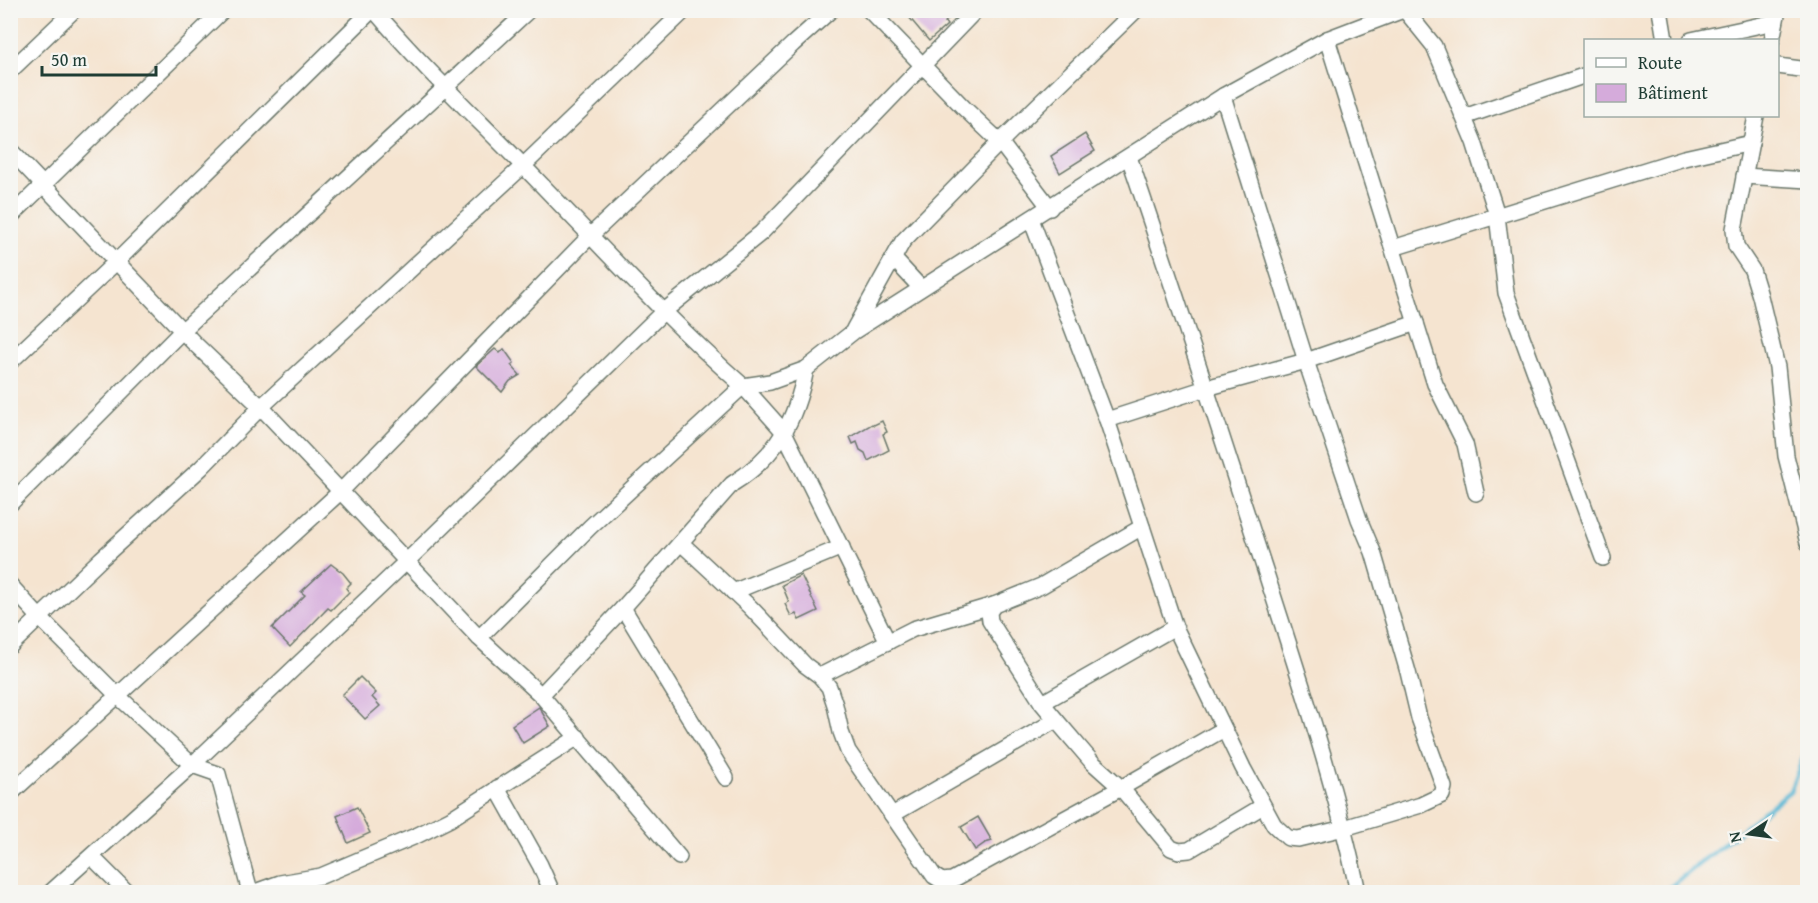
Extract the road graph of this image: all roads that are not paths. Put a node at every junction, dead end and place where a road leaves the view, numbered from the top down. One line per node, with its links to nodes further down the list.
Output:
1 (74, 10): 20 (street)
2 (223, 10): 33 (street)
3 (373, 10): 22 (street); 41 (street)
4 (529, 10): 22 (street)
5 (685, 10): 30 (street)
6 (831, 10): 38 (street)
7 (869, 10): 17 (street)
8 (975, 10): 17 (street)
9 (1136, 10): 26 (street)
10 (1404, 10): 13 (street); 24 (street)
11 (1660, 10): 14 (street)
12 (1776, 16): 15 (street); 16 (street)
13 (1327, 39): 23 (street); 39 (street)
14 (1665, 39)
15 (1695, 39)
16 (1772, 39)
17 (924, 65): 26 (street); 43 (street)
18 (1779, 66): 19 (street)
19 (1808, 70)
20 (10, 71)
21 (1584, 76): 24 (street)
22 (446, 88): 30 (street); 45 (street)
23 (1223, 96): 29 (street); 47 (street)
24 (1464, 117): 35 (street)
25 (1756, 117): 27 (street)
26 (1000, 142): 34 (street); 40 (street)
27 (1751, 143): 31 (street); 35 (street)
28 (10, 150): 33 (street)
29 (1129, 157): 34 (street); 51 (street)
30 (523, 165): 38 (street); 52 (street)
31 (1744, 176): 32 (street); 60 (street)
32 (1808, 180)
33 (44, 186): 36 (street); 41 (street)
34 (1050, 208): 37 (street)
35 (1497, 215): 39 (street); 62 (street)
36 (10, 217)
37 (1031, 219): 42 (street); 53 (street)
38 (591, 236): 43 (street); 55 (street)
39 (1393, 248): 44 (street)
40 (894, 259): 42 (street); 46 (street)
41 (116, 262): 45 (street); 48 (street)
42 (921, 288): 46 (street)
43 (663, 312): 50 (street); 63 (street)
44 (1416, 323): 47 (street); 56 (street)
45 (182, 331): 52 (street); 57 (street)
46 (853, 332): 49 (street)
47 (1306, 360): 51 (street); 87 (street)
48 (10, 362)
49 (806, 369): 50 (street); 54 (street)
50 (743, 386): 54 (street); 70 (street)
51 (1206, 388): 53 (street); 87 (street)
52 (261, 407): 55 (street); 68 (street)
53 (1107, 420): 58 (street)
54 (784, 432): 59 (street); 61 (street)
55 (340, 492): 63 (street); 75 (street)
56 (1476, 493)
57 (10, 504)
58 (1142, 527): 66 (street); 69 (street)
59 (681, 543): 65 (street); 67 (street)
60 (1808, 543)
61 (842, 547): 65 (street); 71 (street)
62 (1604, 558)
63 (406, 562): 70 (street); 80 (street)
64 (10, 585): 68 (street)
65 (733, 592): 73 (street)
66 (994, 605): 71 (street); 76 (street)
67 (623, 608): 74 (street); 81 (street)
68 (40, 618): 72 (street); 75 (street)
69 (1175, 627): 76 (street); 78 (street)
70 (479, 638): 74 (street)
71 (888, 642): 73 (street)
72 (10, 646)
73 (820, 676): 86 (street)
74 (541, 695): 79 (street)
75 (118, 696): 80 (street); 84 (street)
76 (1042, 703): 77 (street)
77 (1056, 720): 83 (street); 86 (street)
78 (1224, 729): 83 (street); 85 (street)
79 (579, 737): 82 (street); 89 (street)
80 (192, 765): 88 (street); 93 (street)
81 (726, 778)
82 (497, 788): 90 (street); 95 (street)
83 (1121, 788): 85 (street); 86 (street)
84 (10, 794)
85 (1263, 806): 87 (street)
86 (892, 815)
87 (1344, 828): 96 (street)
88 (92, 856): 91 (street); 92 (street)
89 (679, 857)
90 (282, 888): 94 (street)
91 (51, 892)
92 (127, 892)
93 (250, 892)
94 (255, 892)
95 (552, 892)
96 (1358, 892)

